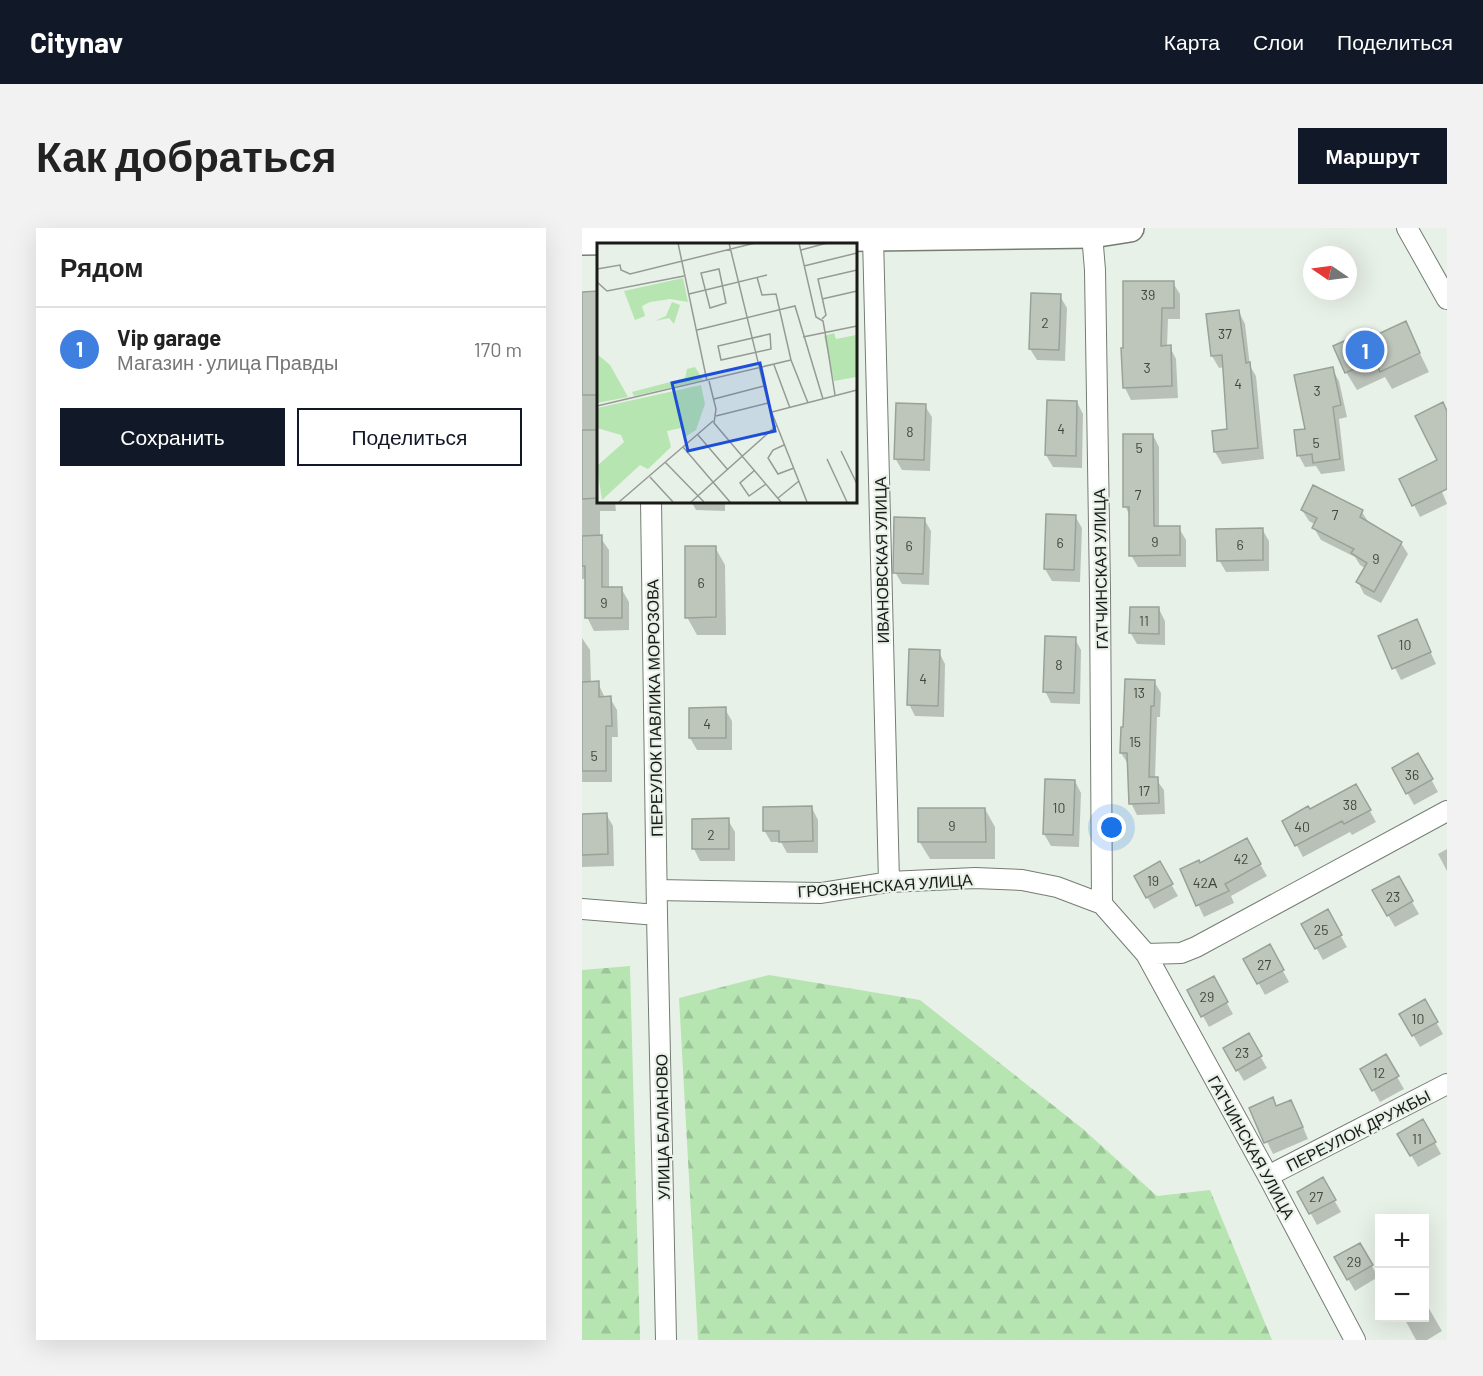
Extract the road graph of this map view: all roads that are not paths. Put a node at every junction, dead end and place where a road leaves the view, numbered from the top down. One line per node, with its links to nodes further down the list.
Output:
1 (1130, 228): 3 (main road)
2 (1407, 228): 7 (street)
3 (1092, 234): 4 (main road); 12 (street, ГАТЧИНСКАЯ УЛИЦА)
4 (873, 237): 5 (main road); 10 (street, ИВАНОВСКАЯ УЛИЦА)
5 (650, 238): 6 (main road)
6 (582, 241)
7 (1447, 299)
8 (651, 502): 11 (street, ПЕРЕУЛОК ПАВЛИКА МОРОЗОВА)
9 (1447, 811): 15 (street)
10 (889, 882): 11 (street, ГРОЗНЕНСКАЯ УЛИЦА); 12 (street, ГРОЗНЕНСКАЯ УЛИЦА)
11 (657, 890): 14 (street, ПЕРЕУЛОК ПАВЛИКА МОРОЗОВА)
12 (1102, 904): 15 (street, ГРОЗНЕНСКАЯ УЛИЦА)
13 (582, 909): 14 (street)
14 (657, 915): 18 (street, УЛИЦА БАЛАНОВО)
15 (1146, 954): 17 (street, ГАТЧИНСКАЯ УЛИЦА)
16 (1447, 1084): 17 (street, ПЕРЕУЛОК ДРУЖБЫ)
17 (1268, 1176): 19 (street, ГАТЧИНСКАЯ УЛИЦА)
18 (666, 1340)
19 (1355, 1340)

